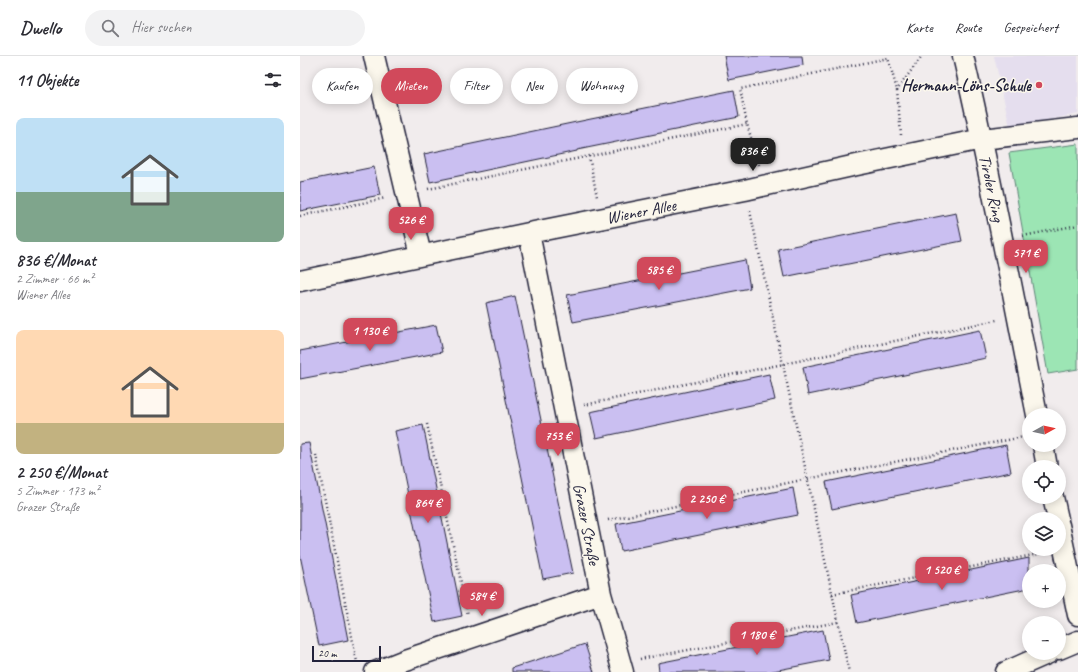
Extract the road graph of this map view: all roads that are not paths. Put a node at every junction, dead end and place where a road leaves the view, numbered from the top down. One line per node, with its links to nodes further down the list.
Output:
1 (374, 56): 6 (street)
2 (963, 56): 4 (street, Tiroler Ring)
3 (1077, 129): 4 (street, Wiener Allee)
4 (982, 139): 5 (street, Wiener Allee); 8 (street, Tiroler Ring)
5 (529, 233): 6 (street, Wiener Allee); 10 (street, Grazer Straße)
6 (421, 255): 7 (street, Wiener Allee)
7 (300, 281)
8 (1036, 408)
9 (1065, 556): 11 (street)
10 (601, 594): 15 (street); 16 (street, Grazer Straße)
11 (1078, 615)
12 (1078, 641): 13 (street)
13 (1066, 646)
14 (1033, 660): 17 (street)
15 (366, 668)
16 (622, 668)
17 (1006, 672)

